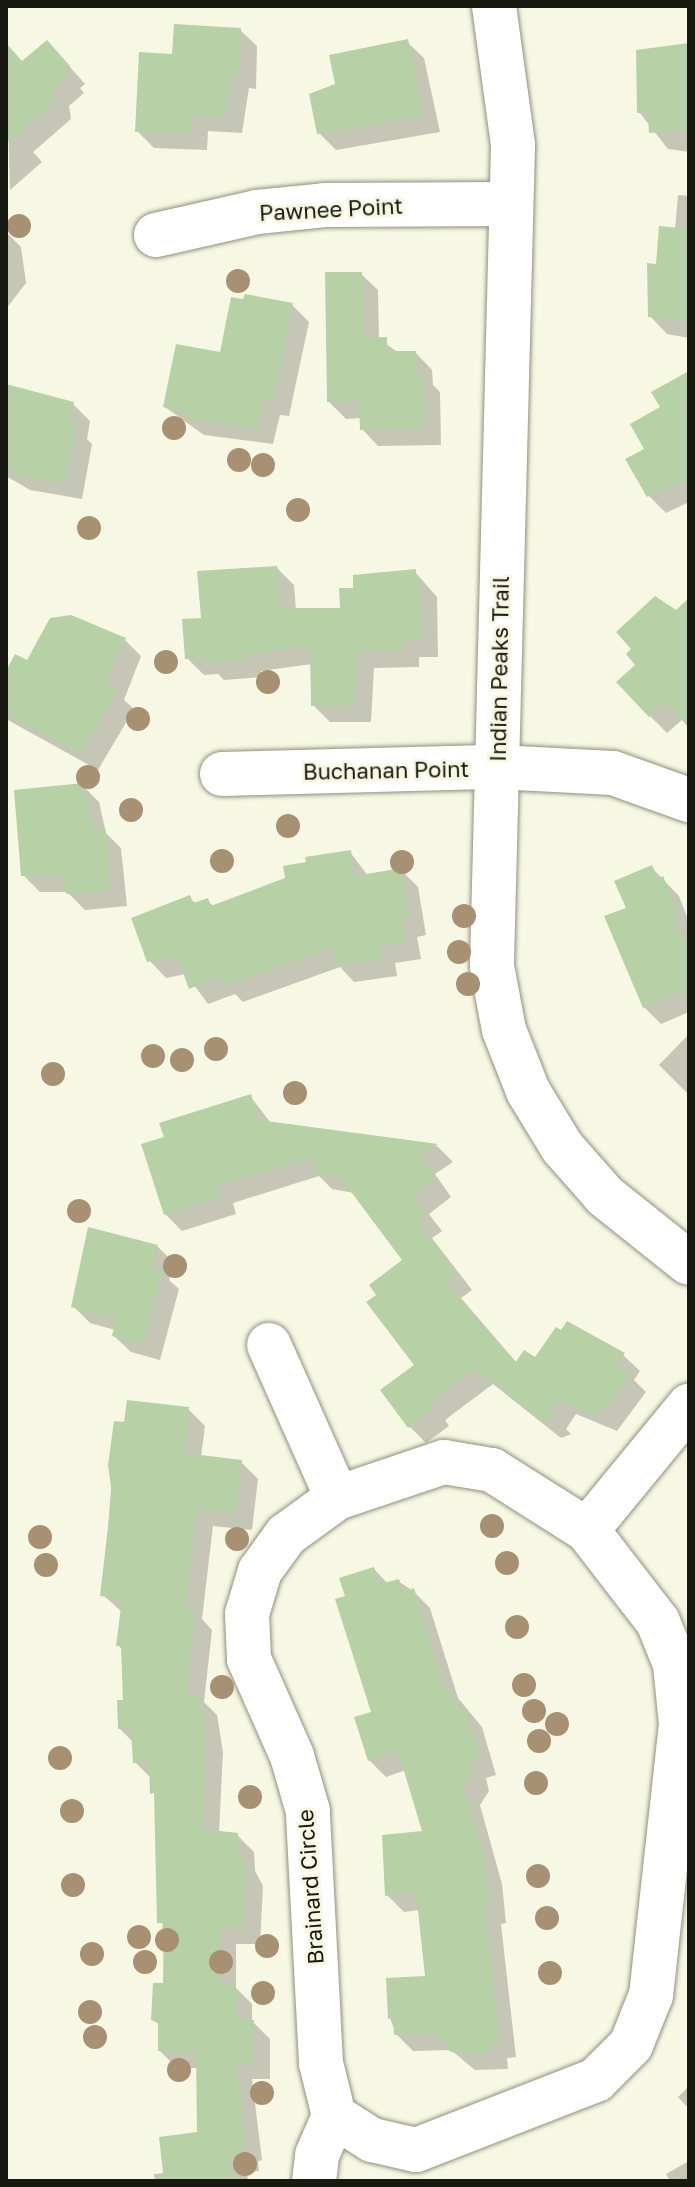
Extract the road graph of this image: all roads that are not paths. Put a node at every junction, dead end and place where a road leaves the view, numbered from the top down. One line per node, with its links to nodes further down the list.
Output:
1 (494, 6): 2 (street, Indian Peaks Trail)
2 (508, 204): 3 (street, Pawnee Point); 4 (street, Indian Peaks Trail)
3 (156, 235)
4 (497, 767): 5 (street, Buchanan Point); 6 (street, Buchanan Point); 7 (street, Indian Peaks Trail)
5 (222, 774)
6 (689, 800)
7 (689, 1263)
8 (269, 1345): 10 (street)
9 (689, 1406): 11 (street)
10 (337, 1498): 11 (street, Brainard Circle); 12 (street, Brainard Circle)
11 (587, 1530): 13 (street, Brainard Circle)
12 (334, 2116): 13 (street, Brainard Circle); 14 (street)
13 (413, 2166)
14 (314, 2181)

